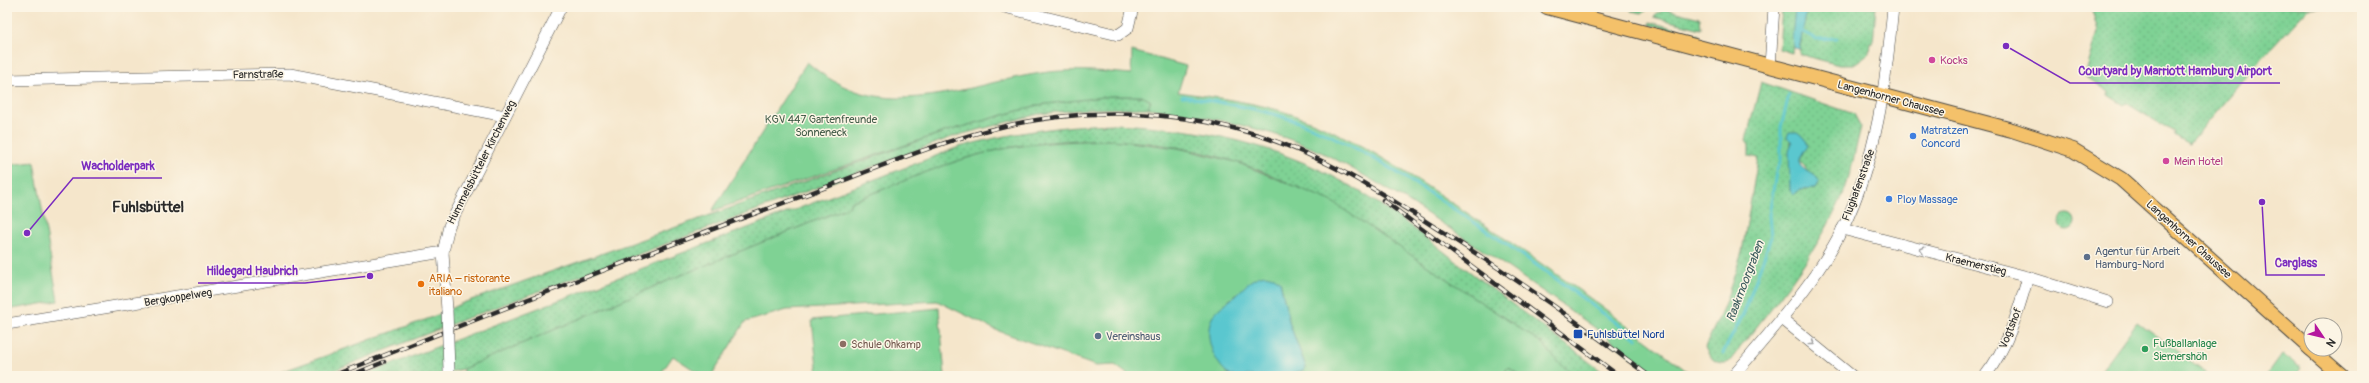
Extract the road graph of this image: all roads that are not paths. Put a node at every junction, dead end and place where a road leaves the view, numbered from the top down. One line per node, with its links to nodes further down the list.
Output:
1 (561, 7): 10 (street, Hummelsbütteler Kirchenweg)
2 (1004, 7): 3 (street)
3 (1133, 7)
4 (1547, 7): 7 (main road, Langenhorner Chaussee)
5 (1774, 7): 7 (street)
6 (1893, 7): 9 (street, Flughafenstraße)
7 (1770, 66): 9 (main road, Langenhorner Chaussee)
8 (7, 80): 10 (street, Farnstraße)
9 (1883, 96): 11 (street, Flughafenstraße); 17 (main road, Langenhorner Chaussee)
10 (505, 116): 12 (street, Hummelsbütteler Kirchenweg)
11 (1842, 229): 13 (street, Kraemerstieg, one-way to 11); 15 (street, Flughafenstraße)
12 (444, 252): 16 (street, Bergkoppelweg); 19 (street, Hummelsbütteler Kirchenweg, bridge)
13 (2028, 276): 14 (street, Kraemerstieg); 22 (street, Vogtshof)
14 (2108, 302)
15 (1781, 318): 20 (street, Flughafenstraße); 21 (street, one-way to 21)
16 (7, 324)
17 (2303, 342)
18 (2320, 357): 23 (main road, Langenhorner Chaussee)
19 (449, 373)
20 (1733, 376)
21 (1852, 376)
22 (1985, 376)
23 (2342, 376)

